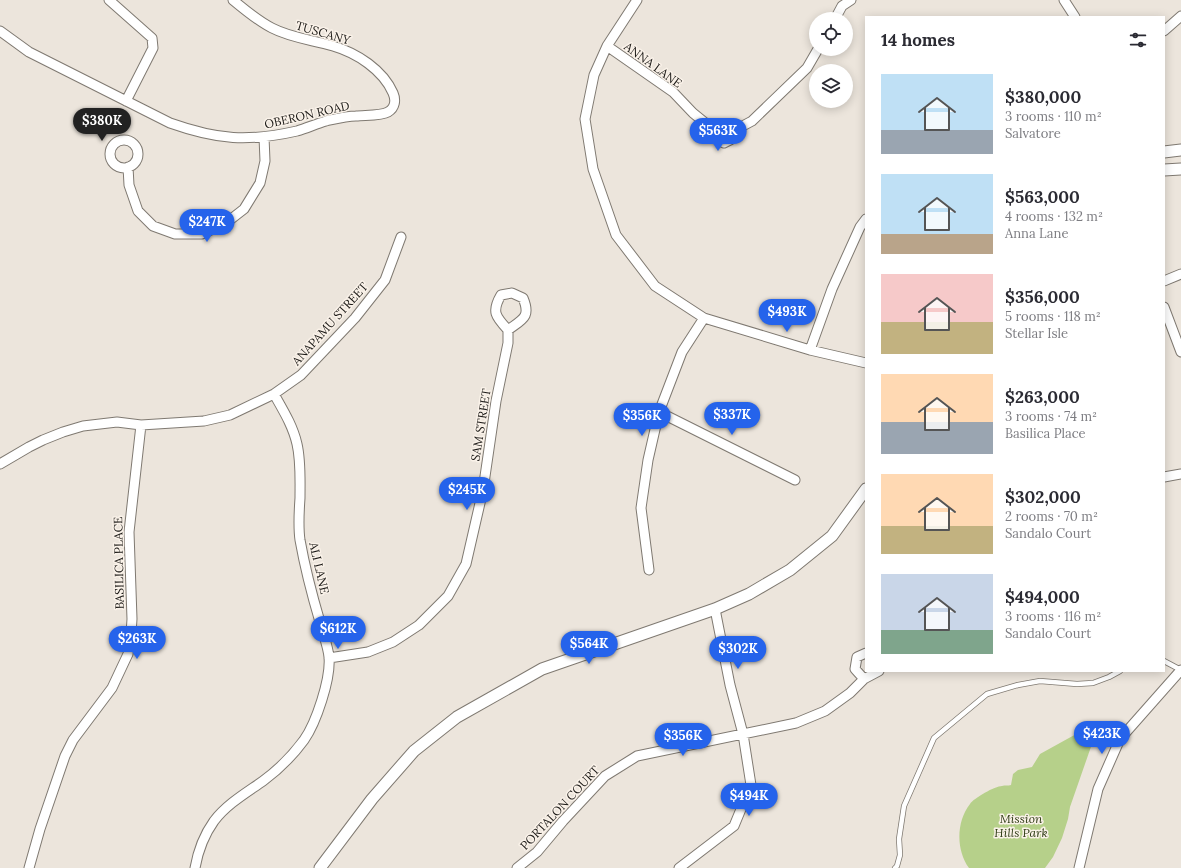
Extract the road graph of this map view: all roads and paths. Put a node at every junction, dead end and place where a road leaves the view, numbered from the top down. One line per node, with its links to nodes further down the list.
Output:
1 (109, 0): 14 (street)
2 (233, 0): 13 (street, TUSCANY)
3 (638, 0): 11 (street)
4 (851, 0): 6 (street)
5 (1064, 0): 7 (street)
6 (839, 12)
7 (1074, 16)
8 (1181, 16): 9 (street)
9 (1165, 30)
10 (0, 31): 14 (street, OBERON ROAD)
11 (607, 46): 12 (street, ANNA LANE); 26 (street)
12 (814, 56)
13 (396, 98): 15 (street, OBERON ROAD)
14 (126, 101): 15 (street, OBERON ROAD)
15 (264, 137): 18 (street)
16 (1181, 150): 17 (street)
17 (1165, 152)
18 (128, 167)
19 (1181, 169): 20 (street)
20 (1165, 170)
21 (865, 220): 28 (street)
22 (401, 238): 31 (street, ANAPAMU STREET)
23 (1181, 274): 24 (street)
24 (1165, 281)
25 (1165, 310): 29 (street)
26 (704, 318): 28 (street); 32 (street)
27 (508, 330): 42 (street, SAM STREET)
28 (810, 350): 30 (street)
29 (1181, 352)
30 (865, 363)
31 (274, 394): 33 (street, ANAPAMU STREET); 42 (street, ALI LANE)
32 (659, 412): 37 (street); 39 (street)
33 (141, 425): 34 (street, ANAPAMU STREET); 49 (street, BASILICA PLACE)
34 (0, 464)
35 (1181, 474): 36 (street)
36 (1165, 477)
37 (795, 480)
38 (865, 490): 40 (street)
39 (649, 570)
40 (716, 609): 48 (street); 51 (street)
41 (865, 653): 47 (street)
42 (329, 658): 50 (street, ALI LANE)
43 (1165, 662): 44 (lane)
44 (1181, 670): 55 (street)
45 (878, 672): 47 (street, PORTALON COURT)
46 (1118, 672): 54 (lane)
47 (864, 679): 48 (street, PORTALON COURT)
48 (743, 734): 52 (street, PORTALON COURT); 53 (street)
49 (29, 868)
50 (195, 868)
51 (320, 868)
52 (517, 868)
53 (679, 868)
54 (896, 868)
55 (1079, 868)

